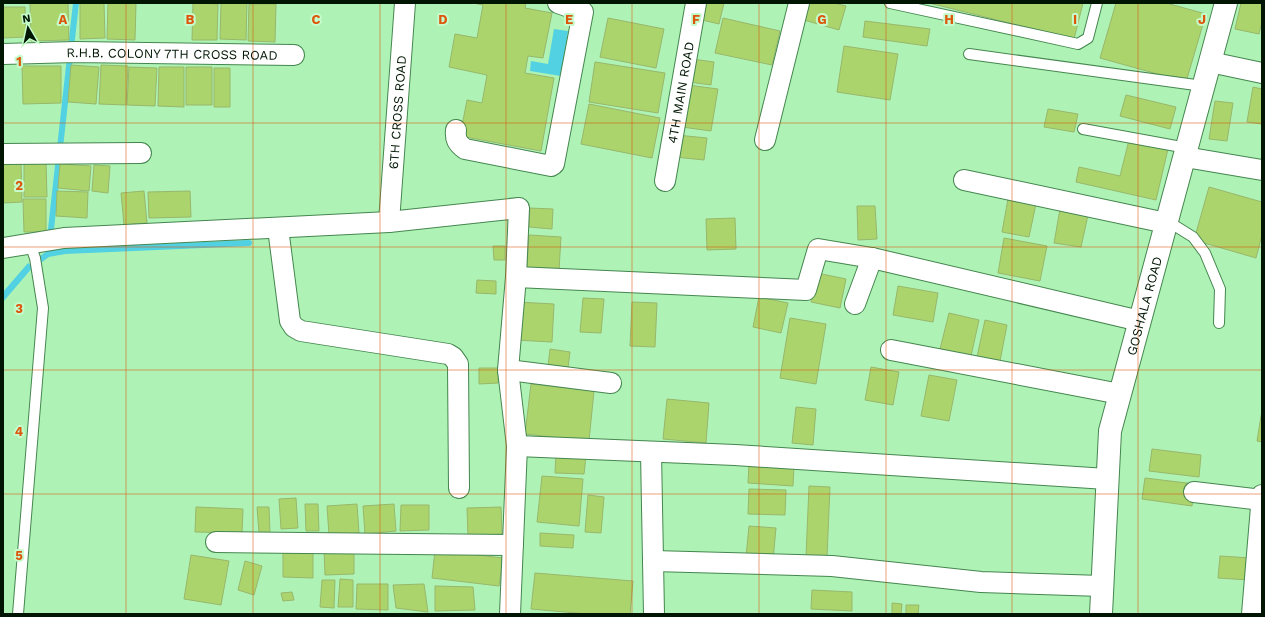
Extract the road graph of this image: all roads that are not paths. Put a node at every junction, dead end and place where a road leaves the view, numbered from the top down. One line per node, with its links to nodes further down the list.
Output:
1 (405, 3): 23 (street, 6TH CROSS ROAD)
2 (558, 3): 15 (street)
3 (696, 3): 22 (street, 4TH MAIN ROAD)
4 (799, 3): 16 (street)
5 (890, 3): 6 (lane)
6 (1097, 3)
7 (1226, 3): 11 (street, GOSHALA ROAD)
8 (3, 54): 10 (street, R.H.B. COLONY 7TH CROSS ROAD)
9 (969, 54): 13 (lane)
10 (294, 55)
11 (1210, 62): 12 (street); 13 (street, GOSHALA ROAD)
12 (1262, 73)
13 (1203, 86): 17 (street, GOSHALA ROAD)
14 (1083, 129): 17 (lane)
15 (456, 130)
16 (765, 140)
17 (1186, 152): 20 (street); 24 (street, GOSHALA ROAD)
18 (142, 153): 19 (street)
19 (3, 154)
20 (1262, 170)
21 (964, 180): 24 (street)
22 (665, 181)
23 (389, 222): 25 (street); 29 (street)
24 (1166, 223): 31 (street, GOSHALA ROAD); 32 (lane)
25 (278, 228): 26 (street); 40 (street)
26 (30, 244): 27 (street); 48 (lane)
27 (3, 248)
28 (872, 258): 29 (street); 30 (street); 31 (street)
29 (516, 277): 34 (street)
30 (855, 304)
31 (1140, 321): 36 (street, GOSHALA ROAD)
32 (1219, 323)
33 (891, 350): 36 (street)
34 (508, 370): 35 (street); 37 (street)
35 (611, 383)
36 (1120, 394): 39 (street, GOSHALA ROAD)
37 (517, 446): 38 (street); 45 (street)
38 (651, 452): 39 (street); 46 (street)
39 (1107, 479): 47 (street, GOSHALA ROAD)
40 (459, 488)
41 (1194, 492): 43 (street)
42 (1262, 495): 43 (street)
43 (1262, 500): 52 (street)
44 (216, 542): 45 (street)
45 (512, 545): 49 (street)
46 (653, 561): 47 (street); 50 (street)
47 (1102, 586): 51 (street, GOSHALA ROAD)
48 (18, 614)
49 (510, 614)
50 (654, 614)
51 (1101, 614)
52 (1252, 614)

